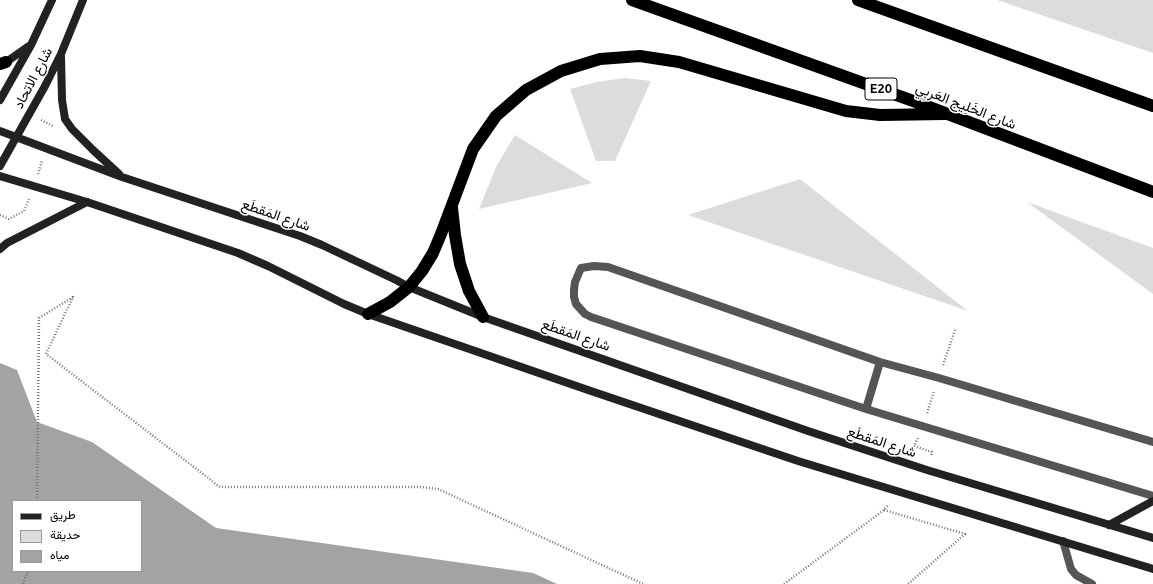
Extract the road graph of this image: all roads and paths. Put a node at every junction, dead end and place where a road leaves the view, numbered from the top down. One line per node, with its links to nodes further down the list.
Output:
1 (52, 0): 5 (street, شارع الاتحاد)
2 (84, 0): 6 (street, شارع الاتحاد)
3 (632, 0): 10 (highway, شارع الخَلِيج العَربِي / E20)
4 (858, 0): 9 (highway)
5 (31, 45): 7 (street); 8 (street, شارع الاتحاد)
6 (61, 54): 12 (street, شارع الاتحاد); 15 (street)
7 (2, 64)
8 (0, 100)
9 (1153, 106)
10 (945, 114): 16 (highway, شارع الخَلِيج العَربِي / E20); 20 (highway)
11 (0, 131): 12 (street, شارع المَقطَع)
12 (16, 137): 13 (street, شارع الاتحاد); 15 (street, شارع المَقطَع)
13 (0, 166)
14 (0, 176): 19 (street)
15 (122, 177): 22 (street, شارع المَقطَع)
16 (1127, 183): 17 (highway, شارع الخَلِيج العَربِي / E20); 18 (lane)
17 (1153, 192)
18 (1153, 197)
19 (87, 202): 21 (street); 23 (street)
20 (452, 206): 22 (highway); 24 (highway)
21 (0, 249)
22 (408, 287): 23 (highway); 24 (street, شارع المَقطَع)
23 (368, 314): 34 (street)
24 (483, 317): 32 (street, شارع المَقطَع)
25 (880, 362): 26 (lane); 26 (lane); 27 (lane)
26 (866, 409): 28 (lane)
27 (1153, 442)
28 (1153, 496)
29 (37, 500): 38 (path)
30 (1153, 501): 32 (street)
31 (884, 510): 39 (path)
32 (1109, 525): 33 (street, شارع المَقطَع)
33 (1153, 538)
34 (1063, 541): 35 (street); 40 (lane)
35 (1153, 569)
36 (28, 572): 37 (path)
37 (23, 584)
38 (643, 584)
39 (908, 584)
40 (1092, 584)

